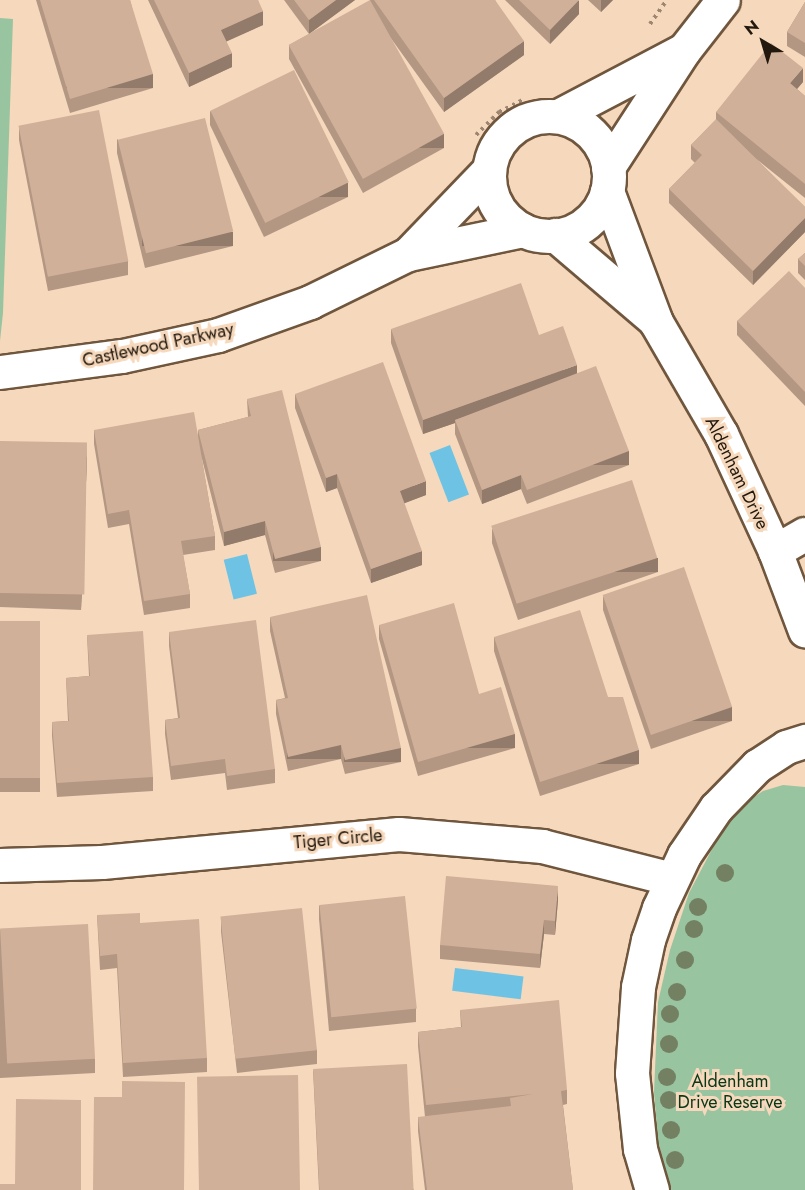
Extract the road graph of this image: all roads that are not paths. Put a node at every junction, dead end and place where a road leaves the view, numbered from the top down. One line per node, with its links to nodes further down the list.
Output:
1 (723, 0): 2 (street, Castlewood Parkway)
2 (684, 50): 3 (street, Castlewood Parkway); 5 (street, Castlewood Parkway)
3 (558, 116): 4 (street, Castlewood Parkway); 5 (street)
4 (488, 171): 6 (street, Castlewood Parkway); 8 (street, Castlewood Parkway)
5 (608, 179): 7 (street, Castlewood Parkway); 9 (street, Aldenham Drive)
6 (523, 230): 7 (street, Castlewood Parkway); 8 (street, Castlewood Parkway)
7 (555, 236): 9 (street, Aldenham Drive)
8 (408, 254): 10 (street, Castlewood Parkway)
9 (656, 321): 12 (street, Aldenham Drive)
10 (0, 372)
11 (805, 534): 12 (street)
12 (775, 551): 13 (street, Aldenham Drive)
13 (805, 631)
14 (805, 741): 16 (street)
15 (0, 864): 16 (street, Tiger Circle)
16 (672, 879): 17 (street)
17 (652, 1190)

